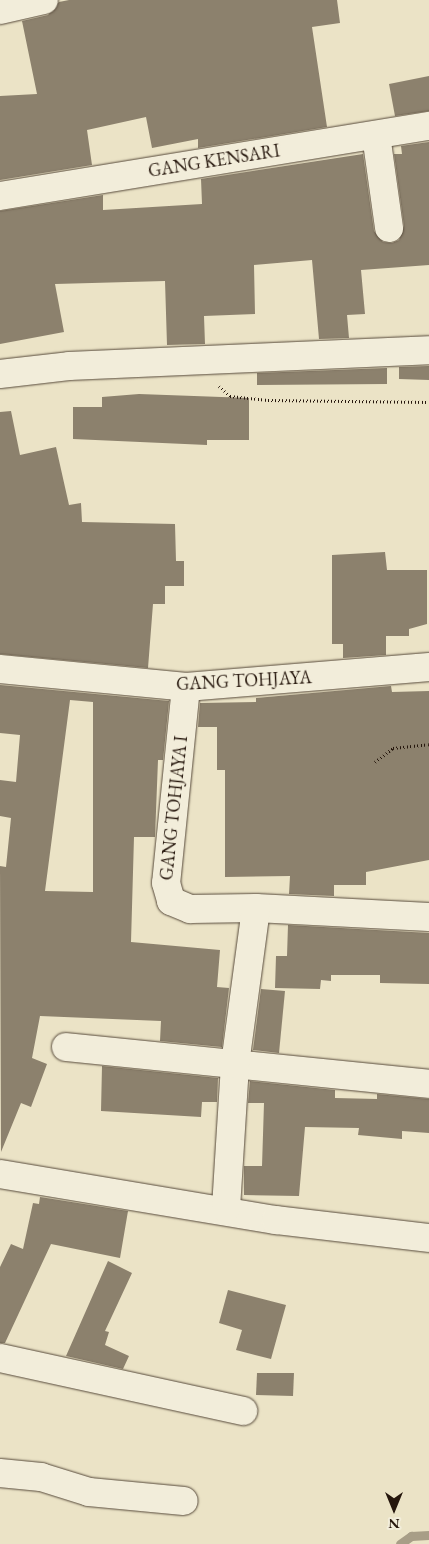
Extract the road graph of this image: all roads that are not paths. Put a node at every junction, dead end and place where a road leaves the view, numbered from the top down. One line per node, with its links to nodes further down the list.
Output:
1 (44, 0): 2 (street)
2 (0, 10)
3 (429, 126): 4 (street, GANG KENSARI)
4 (376, 135): 5 (street, GANG KENSARI); 6 (street)
5 (0, 196)
6 (389, 228)
7 (429, 350): 8 (street)
8 (0, 374)
9 (429, 667): 11 (street, GANG TOHJAYA)
10 (0, 669): 11 (street, GANG TOHJAYA)
11 (186, 687): 12 (street, GANG TOHJAYA I)
12 (256, 908): 13 (street); 15 (street)
13 (429, 917)
14 (66, 1047): 15 (street)
15 (235, 1064): 16 (street); 18 (street)
16 (429, 1084)
17 (0, 1174): 18 (street)
18 (226, 1208): 19 (street)
19 (429, 1238)
20 (0, 1358): 21 (street)
21 (243, 1411)
22 (0, 1473): 23 (street)
23 (184, 1501)

